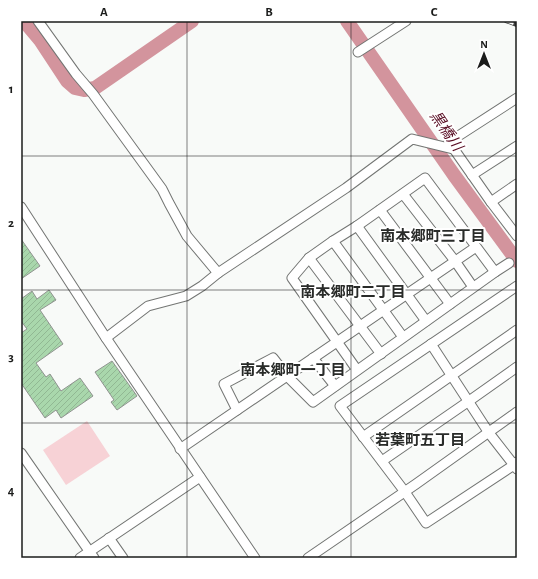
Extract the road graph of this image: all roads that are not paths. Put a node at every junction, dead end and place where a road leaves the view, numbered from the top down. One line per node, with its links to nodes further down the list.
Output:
1 (38, 21): 21 (street)
2 (406, 21): 3 (street)
3 (358, 52)
4 (517, 98): 6 (street)
5 (517, 146): 7 (street)
6 (453, 149): 7 (street); 21 (street)
7 (472, 174): 10 (street)
8 (517, 184): 10 (street)
9 (403, 194): 12 (street); 16 (street); 18 (street)
10 (491, 202): 14 (street)
11 (21, 207): 32 (street)
12 (380, 210): 13 (street); 22 (street)
13 (357, 226): 15 (street); 25 (street)
14 (516, 231)
15 (333, 241): 17 (street); 27 (street)
16 (476, 247): 18 (street); 20 (street)
17 (309, 258): 29 (street); 33 (street)
18 (455, 262): 22 (street); 24 (street)
19 (509, 263): 20 (street)
20 (495, 272): 24 (street)
21 (218, 273): 32 (street)
22 (430, 278): 25 (street); 26 (street)
23 (517, 286): 34 (street)
24 (473, 287): 26 (street)
25 (406, 295): 27 (street); 28 (street)
26 (450, 304): 28 (street)
27 (384, 310): 29 (street); 31 (street)
28 (426, 321): 31 (street)
29 (360, 326): 33 (street); 35 (street)
30 (517, 330): 40 (street)
31 (403, 337): 35 (street)
32 (106, 338): 47 (street)
33 (337, 342): 36 (street); 38 (street)
34 (431, 344): 40 (street); 46 (street)
35 (380, 354): 38 (street)
36 (313, 358): 39 (street); 41 (street)
37 (517, 367): 42 (street)
38 (357, 370): 41 (street)
39 (287, 376): 41 (street); 43 (street); 43 (street)
40 (452, 376): 42 (street); 46 (street)
41 (334, 386)
42 (469, 401): 45 (street); 49 (street)
43 (237, 410): 47 (street)
44 (517, 412): 45 (street)
45 (489, 432): 50 (street); 52 (street)
46 (364, 436): 49 (street)
47 (180, 449): 51 (street)
48 (21, 452): 54 (street)
49 (382, 461): 52 (street)
50 (516, 465): 52 (street)
51 (200, 477): 53 (street); 57 (street)
52 (405, 492): 58 (street)
53 (109, 538): 54 (street); 56 (street)
54 (92, 555): 55 (street)
55 (80, 558)
56 (123, 558)
57 (255, 558)
58 (308, 558)

